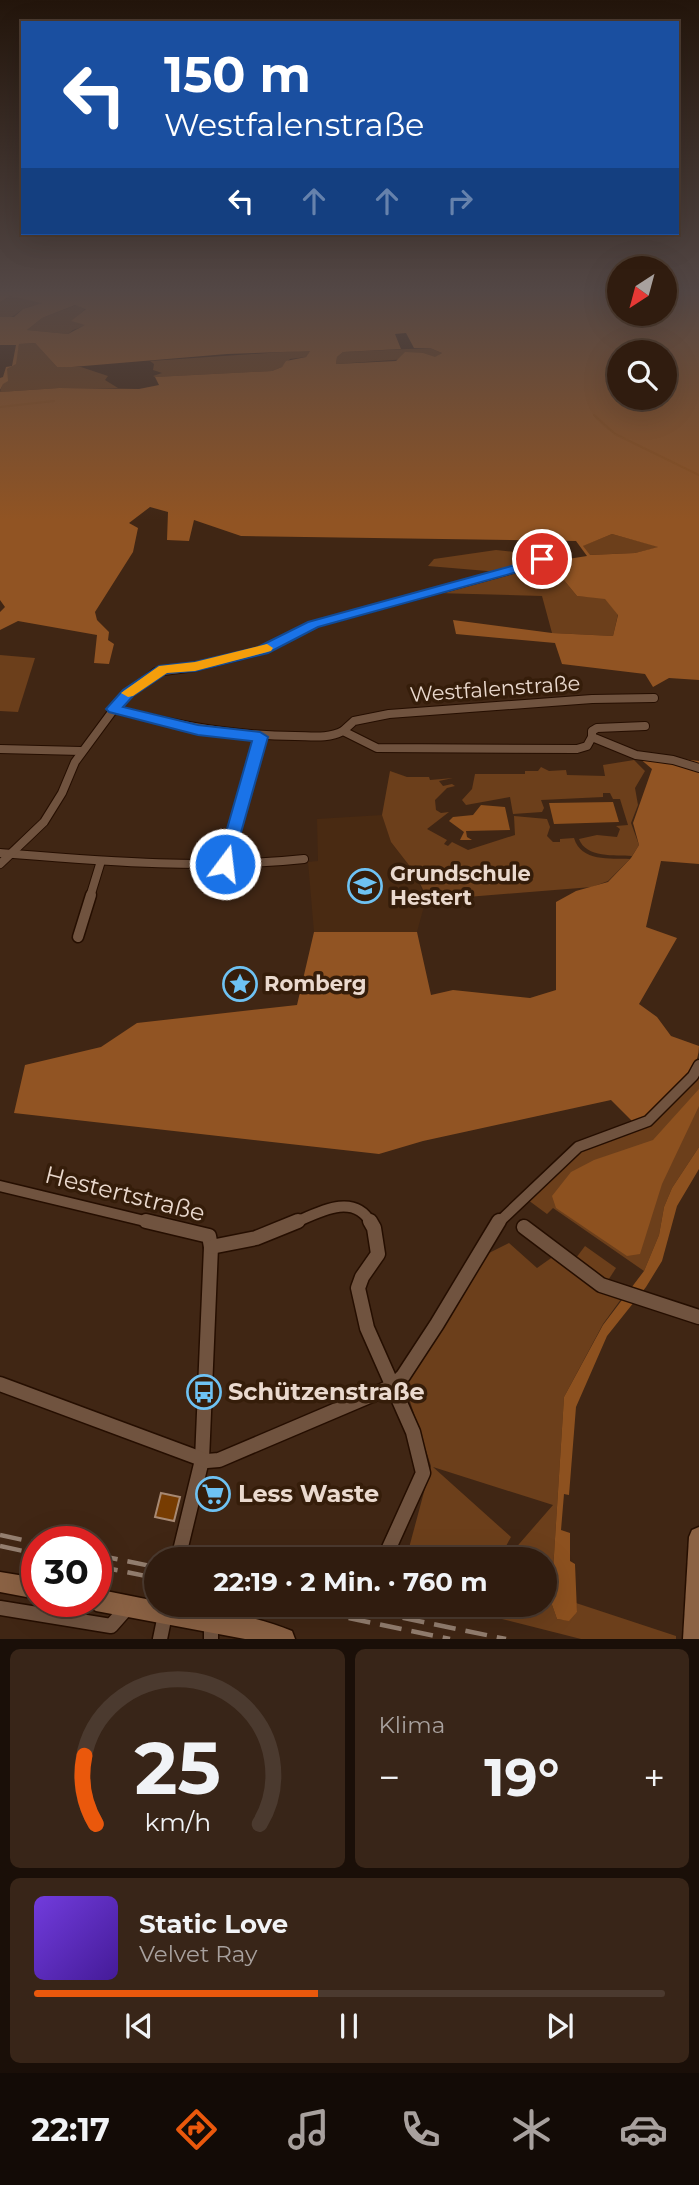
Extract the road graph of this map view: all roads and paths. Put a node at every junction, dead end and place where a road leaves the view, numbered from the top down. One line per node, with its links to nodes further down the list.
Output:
1 (563, 550): 3 (street)
2 (654, 698): 5 (street, Westfalenstraße)
3 (114, 709): 6 (street, Westfalenstraße); 9 (street)
4 (645, 726): 7 (street)
5 (343, 731): 6 (street, Westfalenstraße); 7 (street)
6 (260, 737): 15 (street)
7 (592, 737): 10 (street)
8 (0, 749): 9 (street)
9 (81, 751): 11 (street)
10 (699, 768)
11 (5, 854): 13 (street); 14 (street)
12 (304, 859): 15 (street)
13 (101, 860): 15 (street); 16 (street)
14 (0, 864)
15 (225, 864)
16 (78, 937)
17 (699, 1065): 23 (street)
18 (0, 1186): 20 (street, Hestertstraße)
19 (524, 1227): 21 (street)
20 (211, 1247): 23 (street); 24 (street, Hestertstraße)
21 (699, 1317)
22 (0, 1384): 24 (street)
23 (393, 1386): 24 (street); 27 (street)
24 (202, 1460): 26 (street, Hestertstraße)
25 (699, 1537): 28 (street)
26 (181, 1547)
27 (389, 1547)
28 (698, 1578): 40 (street)
29 (0, 1582): 30 (street)
30 (21, 1586)
31 (112, 1603): 32 (street)
32 (129, 1606): 33 (street); 34 (street)
33 (144, 1607)
34 (0, 1608)
35 (164, 1617): 38 (street)
36 (183, 1617): 37 (street)
37 (211, 1630): 39 (street)
38 (160, 1639)
39 (284, 1639)
40 (694, 1639)

